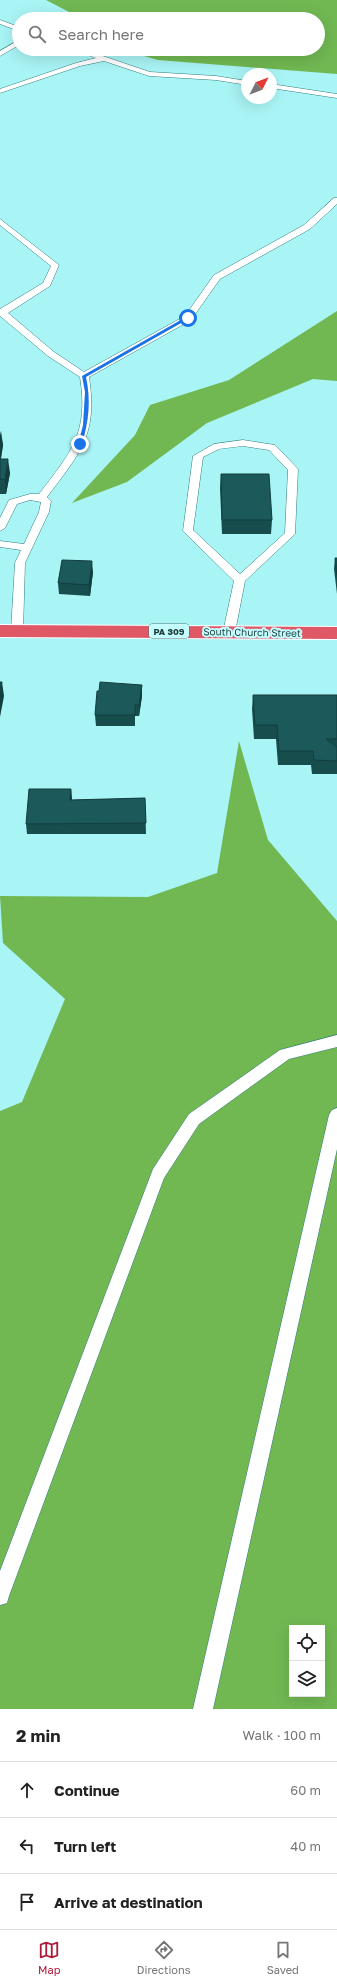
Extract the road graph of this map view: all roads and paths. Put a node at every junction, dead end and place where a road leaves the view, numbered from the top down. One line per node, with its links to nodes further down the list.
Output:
1 (0, 22): 2 (lane)
2 (12, 26)
3 (12, 46): 4 (lane)
4 (0, 54)
5 (95, 56): 6 (lane)
6 (103, 59): 7 (lane); 9 (lane)
7 (241, 82)
8 (277, 87): 10 (lane)
9 (0, 91)
10 (337, 96)
11 (337, 200): 14 (lane)
12 (0, 221): 13 (lane)
13 (1, 313): 14 (lane)
14 (84, 376): 15 (lane)
15 (41, 498): 16 (lane); 18 (lane)
16 (0, 528)
17 (0, 544): 18 (lane)
18 (27, 548): 20 (lane)
19 (240, 580): 19 (lane); 21 (lane)
20 (9, 631): 21 (highway, South Church Street / PA 309)
21 (229, 632): 22 (highway, South Church Street / PA 309)
22 (337, 633)
23 (337, 1041): 25 (lane)
24 (337, 1116): 26 (lane)
25 (0, 1596)
26 (203, 1709)

